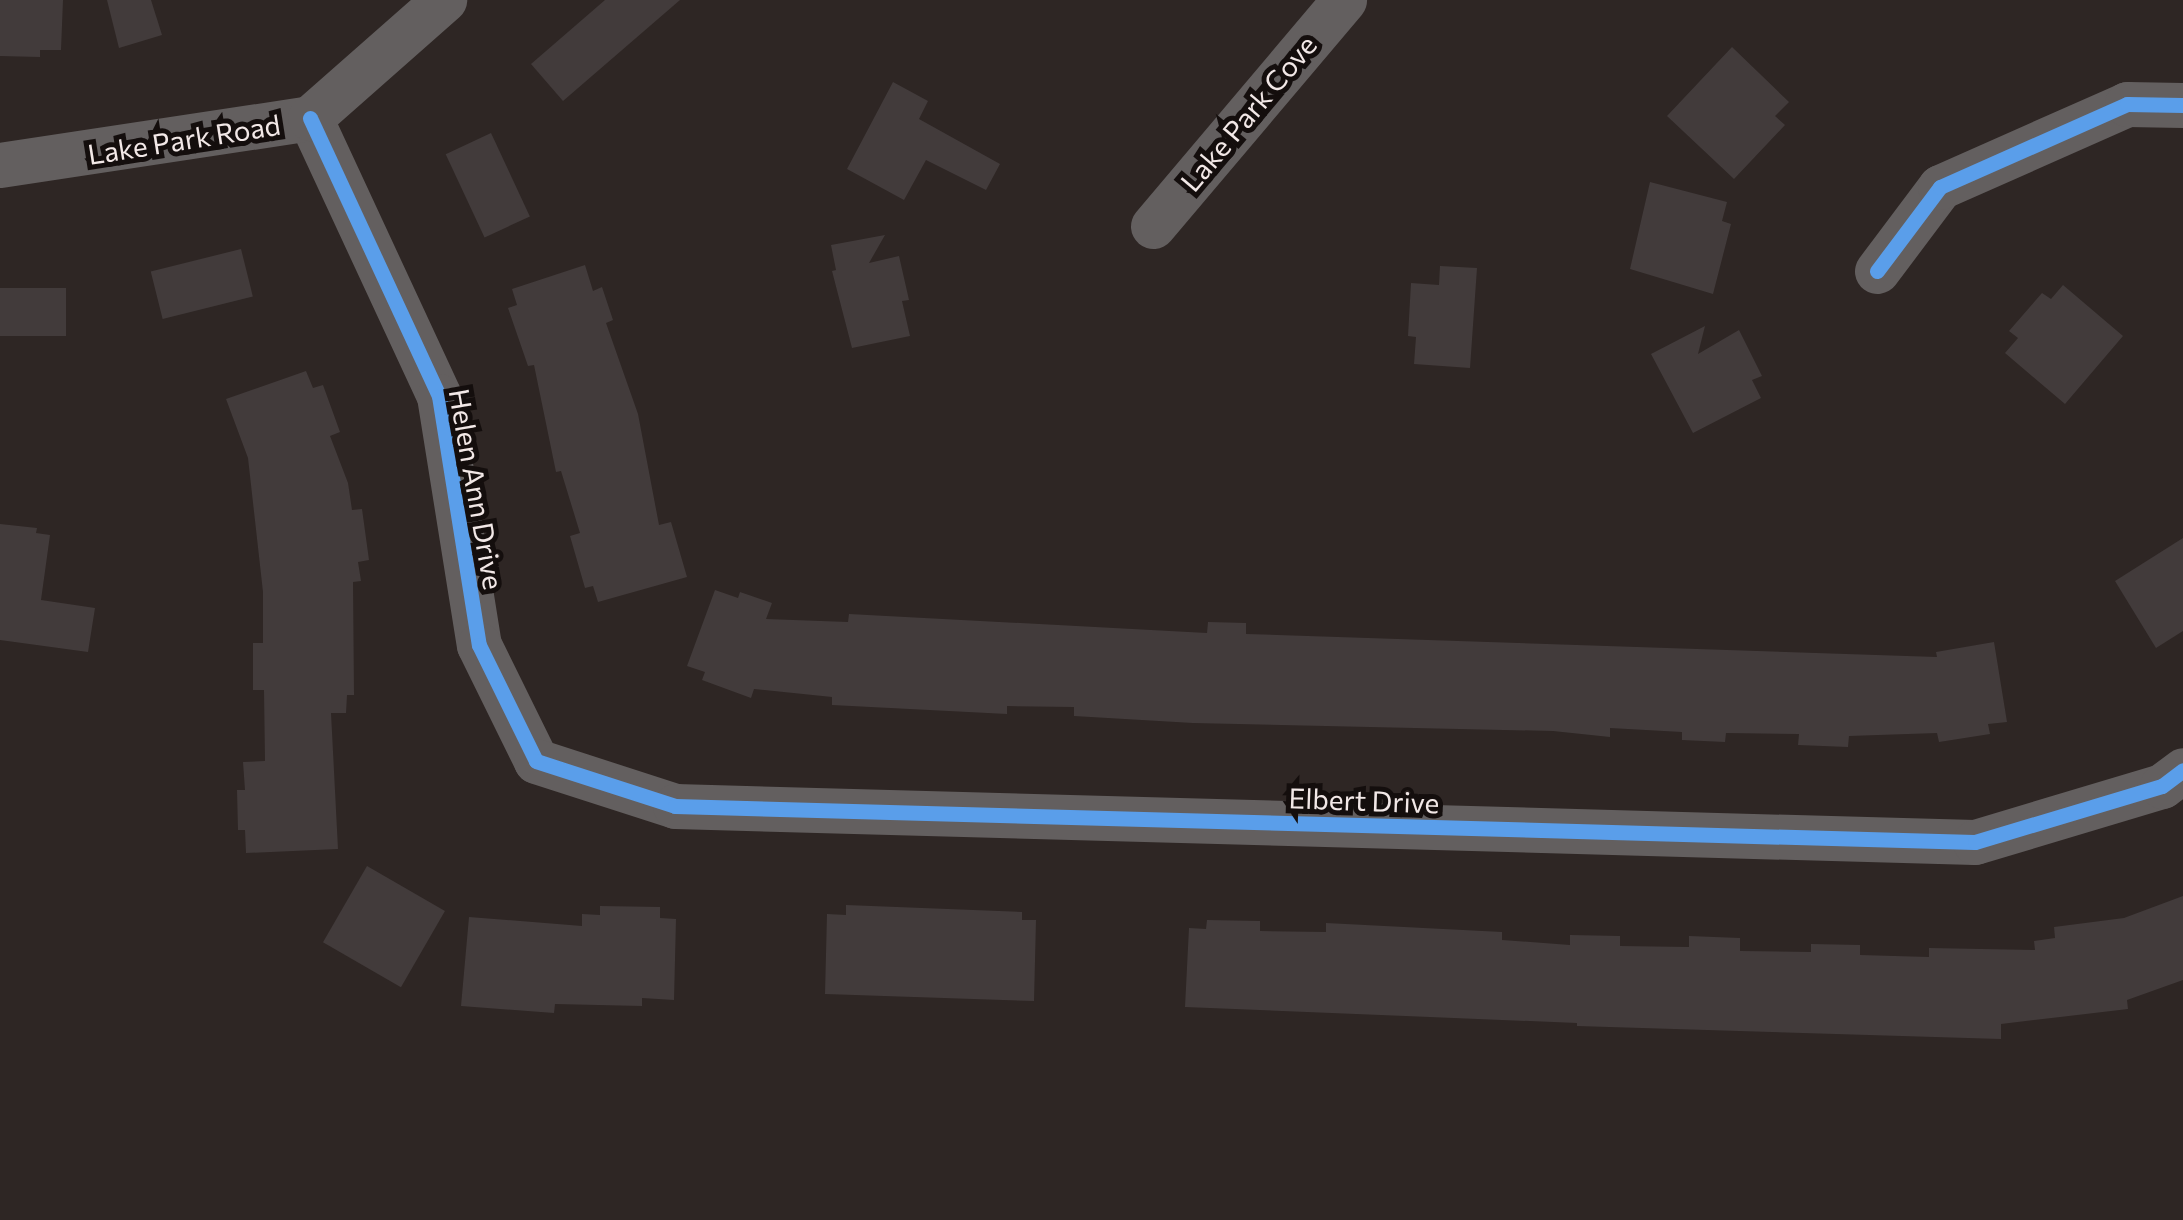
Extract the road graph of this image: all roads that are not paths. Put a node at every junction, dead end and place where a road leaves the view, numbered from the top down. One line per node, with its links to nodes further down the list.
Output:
1 (444, 0): 4 (street, Lake Park Road)
2 (1344, 0): 6 (street, Lake Park Cove)
3 (2183, 105): 7 (street)
4 (310, 118): 5 (street, Lake Park Road); 8 (street, Helen Ann Drive)
5 (0, 165)
6 (1153, 226)
7 (1876, 271)
8 (536, 761): 9 (street, Elbert Drive)
9 (2183, 770)

